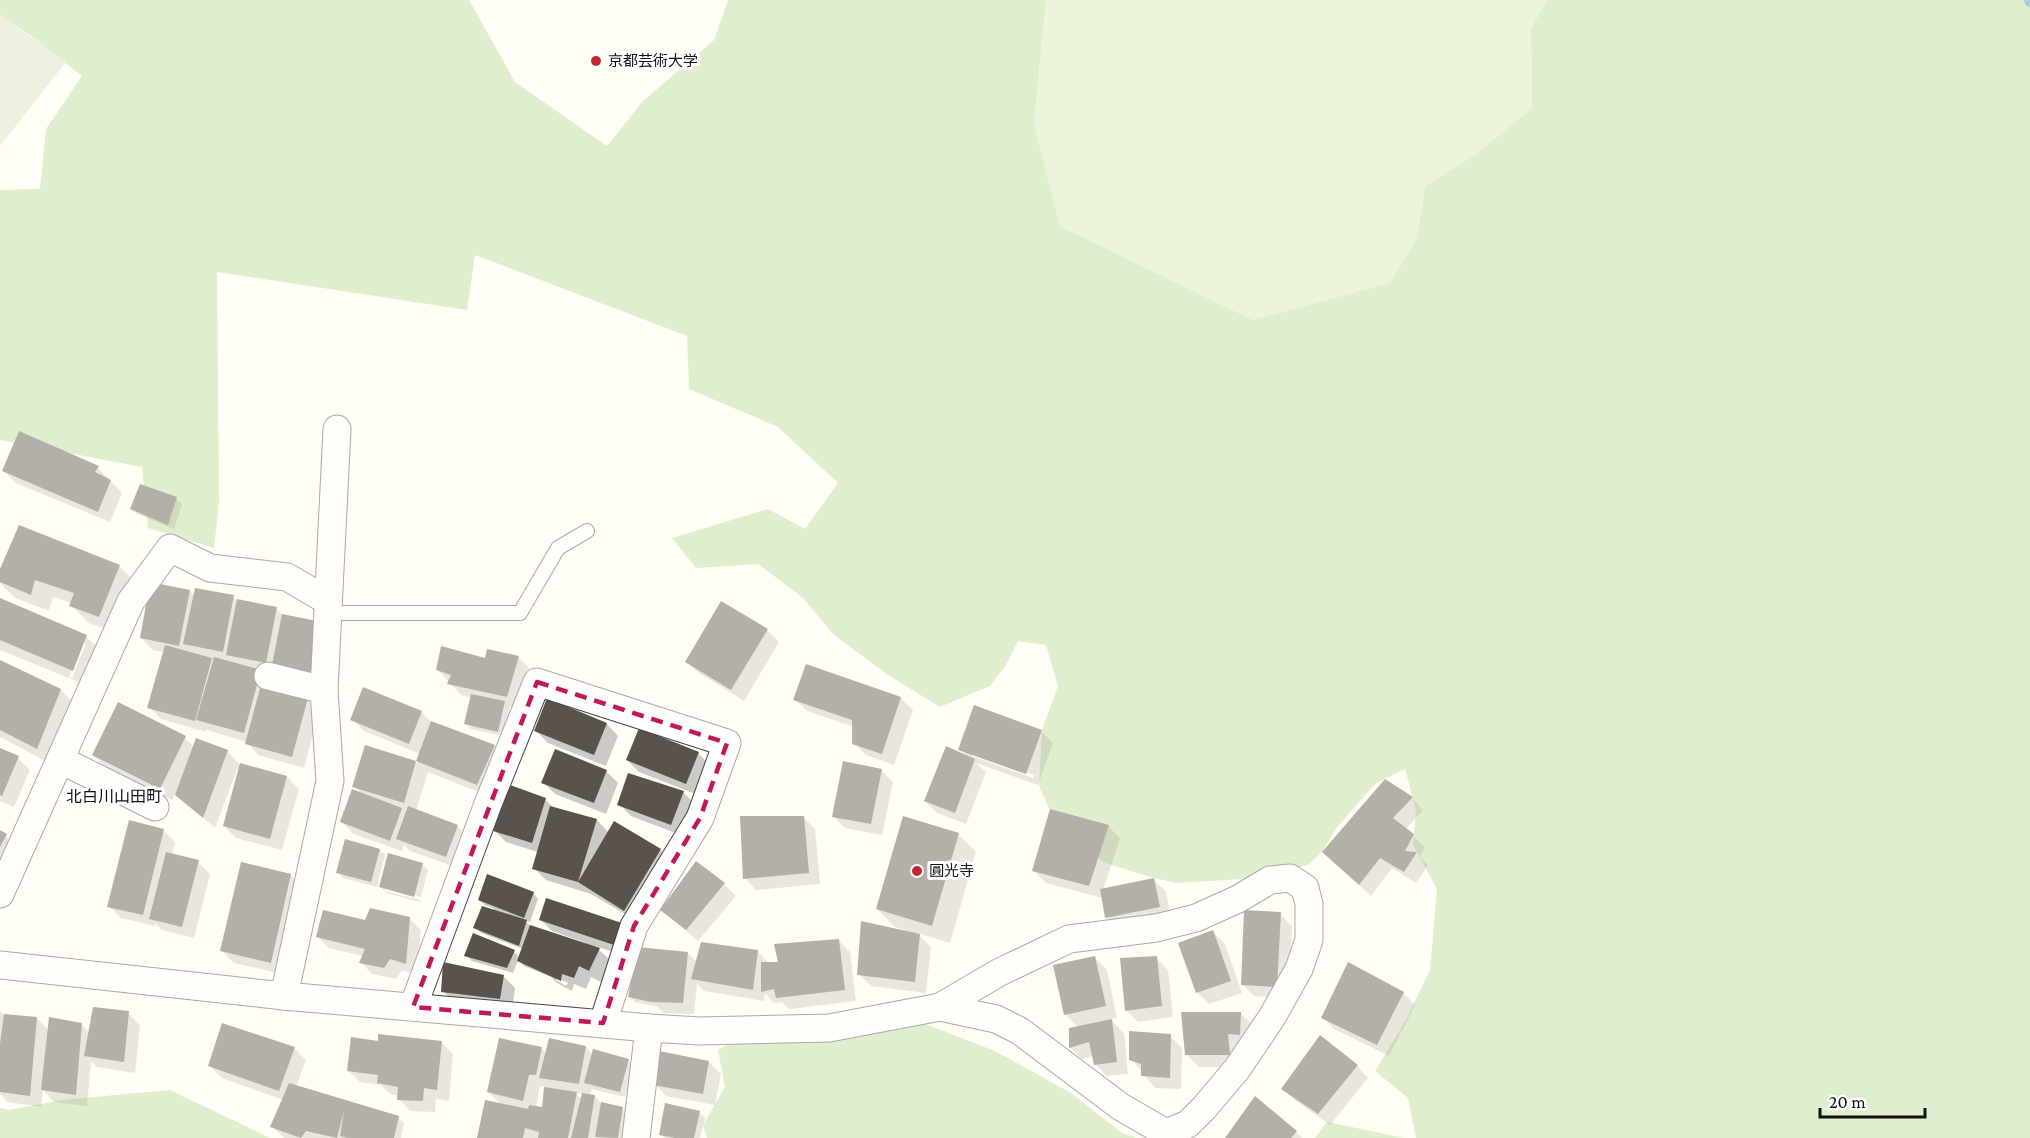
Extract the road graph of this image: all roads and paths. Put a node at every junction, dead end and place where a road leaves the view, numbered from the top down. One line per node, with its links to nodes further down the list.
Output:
1 (337, 429): 3 (street)
2 (587, 531): 3 (lane)
3 (328, 607): 5 (street); 6 (street)
4 (268, 676): 5 (street)
5 (324, 690): 10 (street)
6 (61, 760): 7 (street); 8 (street)
7 (155, 807)
8 (0, 894)
9 (0, 965): 10 (street)
10 (284, 996): 11 (street)
11 (413, 1007): 13 (street); 13 (street)
12 (940, 1007): 12 (street); 14 (street)
13 (603, 1023): 14 (street)
14 (649, 1028): 15 (street)
15 (636, 1138)

